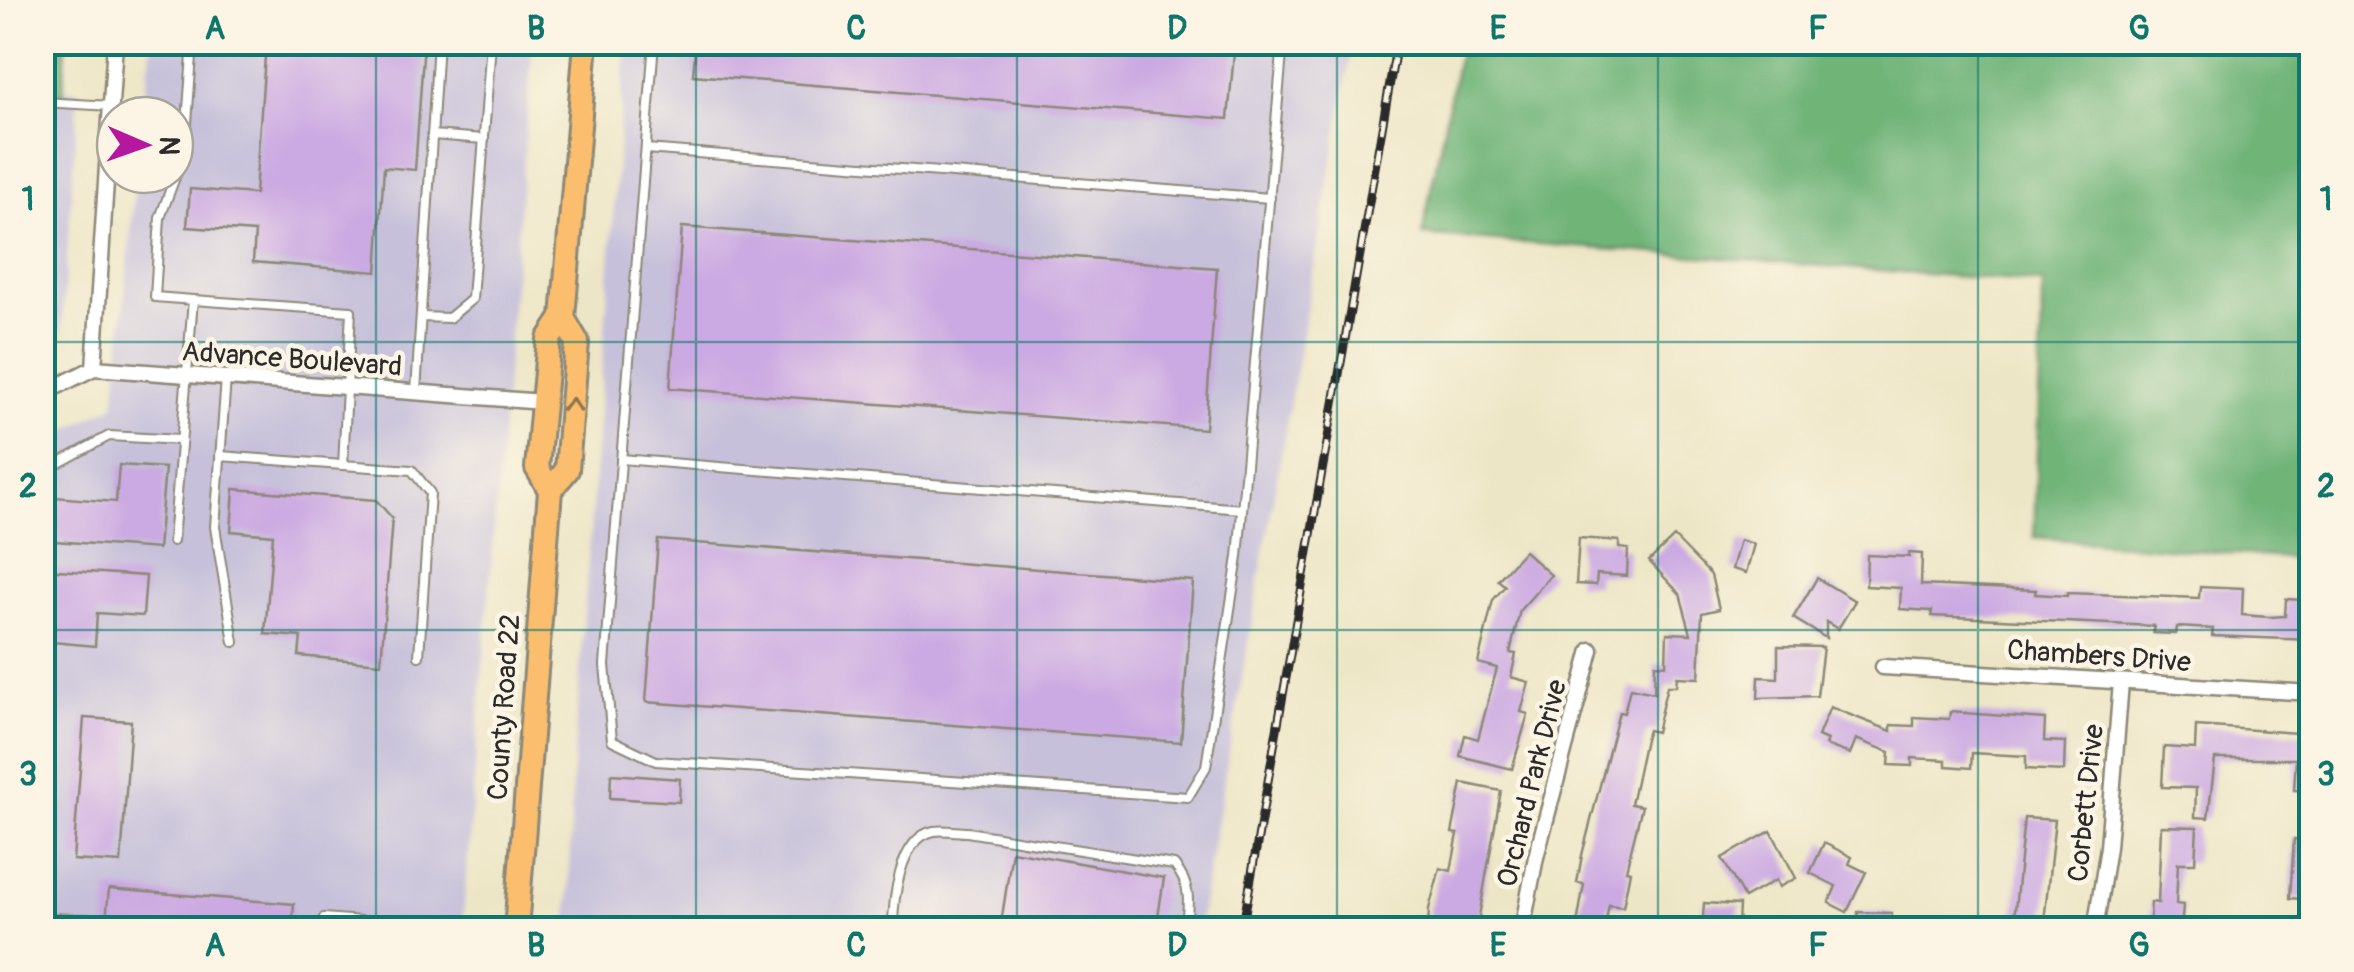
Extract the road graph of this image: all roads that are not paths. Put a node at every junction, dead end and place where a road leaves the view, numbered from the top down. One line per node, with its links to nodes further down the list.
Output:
1 (115, 42): 8 (street)
2 (193, 42): 17 (lane)
3 (438, 42): 11 (lane)
4 (491, 42): 12 (lane)
5 (586, 42): 19 (main road, County Road 22)
6 (654, 42): 13 (lane)
7 (1284, 42): 15 (lane)
8 (113, 95)
9 (46, 102): 10 (lane); 16 (lane)
10 (95, 105)
11 (432, 136): 12 (lane); 18 (lane)
12 (484, 140): 18 (lane)
13 (646, 149): 15 (lane); 29 (lane)
14 (106, 195): 20 (street)
15 (1270, 198): 33 (lane)
16 (42, 226)
17 (194, 300): 21 (lane); 23 (lane)
18 (421, 317): 24 (lane)
19 (563, 318): 26 (main road, County Road 22); 32 (main road, County Road 22, one-way to 19)
20 (94, 368): 21 (street, Advance Boulevard); 25 (street)
21 (187, 376): 22 (street, Advance Boulevard); 27 (lane)
22 (226, 378): 23 (street, Advance Boulevard); 28 (lane)
23 (346, 387): 24 (street, Advance Boulevard); 30 (lane)
24 (416, 392): 26 (street, Advance Boulevard)
25 (42, 394)
26 (543, 402): 32 (main road, County Road 22)
27 (180, 440): 31 (lane); 34 (lane)
28 (220, 456): 30 (lane); 35 (lane)
29 (622, 459): 33 (lane); 33 (lane)
30 (343, 465): 37 (lane)
31 (42, 472)
32 (550, 490): 46 (main road, County Road 22)
33 (1242, 509)
34 (174, 542)
35 (234, 642)
36 (1591, 650): 49 (street, Orchard Park Drive)
37 (419, 656)
38 (1883, 666): 39 (street, Chambers Drive)
39 (2121, 682): 40 (street, Chambers Drive); 50 (street, Corbett Drive)
40 (2312, 693)
41 (42, 918): 42 (lane)
42 (91, 920)
43 (374, 926): 44 (lane); 45 (lane)
44 (323, 930)
45 (414, 930)
46 (516, 930)
47 (893, 930): 48 (lane)
48 (1185, 930)
49 (1522, 930)
50 (2095, 930)

